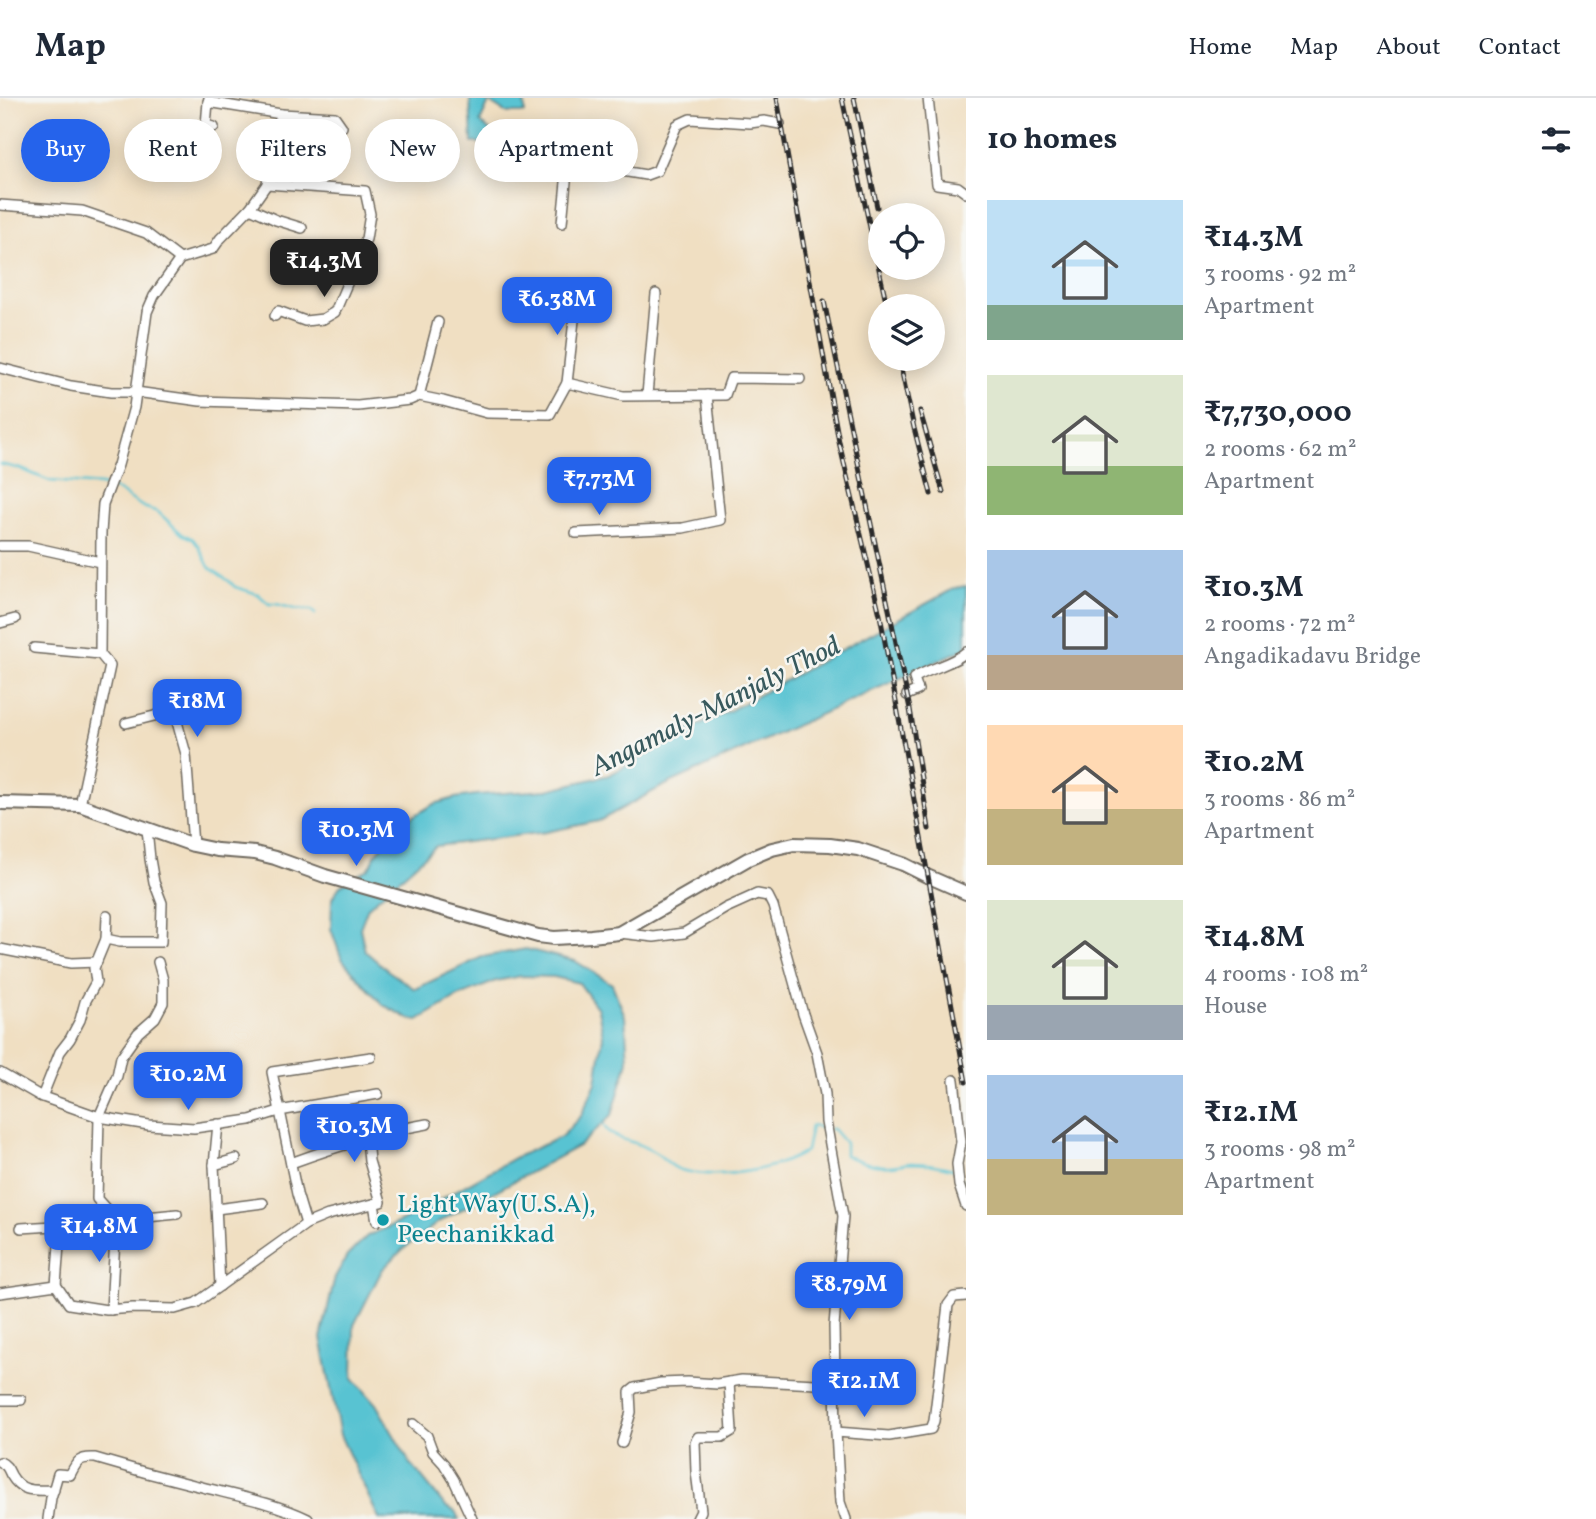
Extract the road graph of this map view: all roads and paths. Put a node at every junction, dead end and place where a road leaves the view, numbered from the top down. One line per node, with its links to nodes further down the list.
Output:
1 (928, 98): 8 (street)
2 (209, 100): 3 (street); 4 (street)
3 (281, 114): 5 (street); 7 (street)
4 (207, 119)
5 (336, 119)
6 (780, 124): 11 (street)
7 (267, 184): 10 (street); 16 (street)
8 (966, 193)
9 (0, 205): 13 (street)
10 (250, 208): 12 (street); 13 (street)
11 (562, 223)
12 (302, 228)
13 (180, 259): 21 (street)
14 (577, 293): 20 (street)
15 (656, 294): 22 (street)
16 (275, 316)
17 (438, 322): 24 (street)
18 (0, 368): 21 (street)
19 (800, 379): 23 (street)
20 (567, 383): 22 (street); 24 (street)
21 (136, 392): 24 (street); 27 (street)
22 (647, 395): 23 (street)
23 (707, 395): 25 (street)
24 (419, 396)
25 (576, 533)
26 (0, 546): 27 (street)
27 (100, 562): 32 (street)
28 (15, 619): 29 (street)
29 (0, 623)
30 (34, 648): 32 (street)
31 (966, 652): 33 (street)
32 (100, 654): 36 (street)
33 (907, 695)
34 (126, 723): 38 (street)
35 (0, 803): 36 (main road)
36 (80, 805): 37 (main road)
37 (147, 829): 38 (main road); 42 (street)
38 (193, 845): 41 (main road)
39 (966, 893): 41 (main road)
40 (107, 916): 42 (street)
41 (619, 933): 74 (street)
42 (106, 939): 44 (street)
43 (0, 949): 44 (street)
44 (97, 962): 50 (street)
45 (158, 962): 52 (street)
46 (371, 1057): 51 (street)
47 (0, 1073): 50 (street)
48 (954, 1080): 61 (street)
49 (377, 1094): 51 (street)
50 (42, 1097): 52 (street)
51 (279, 1111): 53 (street); 57 (street)
52 (99, 1117): 53 (street); 64 (street)
53 (218, 1125): 58 (street)
54 (427, 1125): 55 (street)
55 (366, 1139): 57 (street); 60 (street)
56 (236, 1158): 58 (street)
57 (291, 1163): 66 (street)
58 (214, 1165): 62 (street)
59 (262, 1203): 62 (street)
60 (374, 1204): 65 (street); 66 (street)
61 (966, 1206)
62 (216, 1209): 69 (street)
63 (177, 1214): 64 (street)
64 (116, 1220): 72 (street)
65 (377, 1221)
66 (306, 1224): 69 (street)
67 (21, 1228): 68 (street)
68 (56, 1285): 70 (street); 72 (street)
69 (220, 1286): 72 (street)
70 (0, 1293)
71 (966, 1296): 78 (street)
72 (111, 1310)
73 (729, 1382): 74 (street); 79 (street); 85 (street)
74 (835, 1385): 78 (street)
75 (0, 1400): 76 (street)
76 (22, 1401)
77 (413, 1424): 84 (street)
78 (836, 1432): 86 (street)
79 (622, 1443)
80 (0, 1462): 81 (street)
81 (54, 1490): 82 (street); 83 (street)
82 (48, 1519)
83 (308, 1519)
84 (472, 1519)
85 (697, 1519)
86 (846, 1519)

